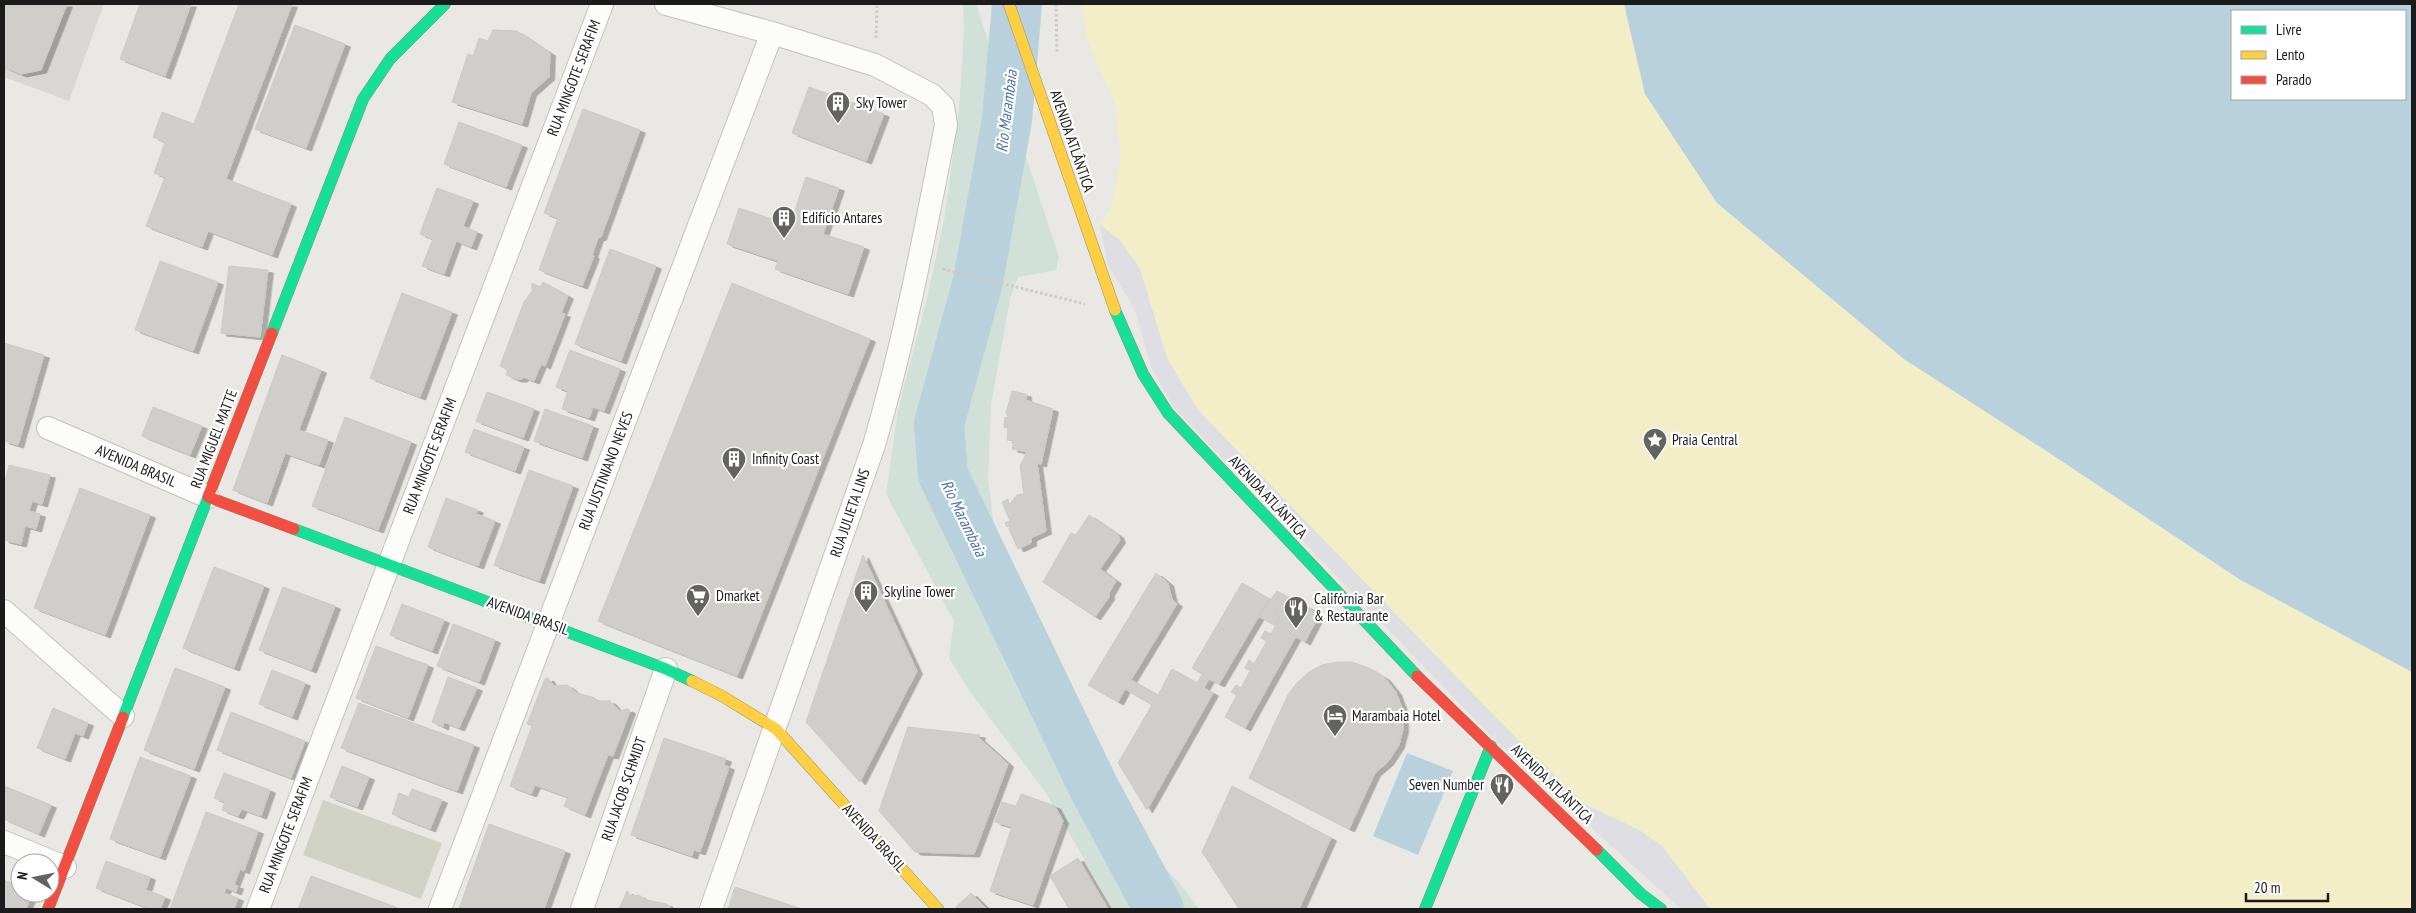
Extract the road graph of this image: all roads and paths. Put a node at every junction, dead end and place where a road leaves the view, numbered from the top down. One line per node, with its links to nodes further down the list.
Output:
1 (446, 4): 11 (main road, RUA MIGUEL MATTE)
2 (602, 4): 12 (street, RUA MINGOTE SERAFIM)
3 (666, 4): 6 (street)
4 (877, 4): 7 (path)
5 (1009, 4): 18 (main road, AVENIDA ATLÂNTICA)
6 (772, 33): 7 (street); 14 (street, RUA JUSTINIANO NEVES)
7 (875, 65): 17 (street, RUA JULIETA LINS)
8 (936, 268): 9 (path)
9 (1050, 295)
10 (48, 428): 11 (street, AVENIDA BRASIL)
11 (208, 497): 12 (main road, AVENIDA BRASIL); 16 (main road, RUA MIGUEL MATTE)
12 (389, 565): 14 (main road, AVENIDA BRASIL); 22 (street, RUA MINGOTE SERAFIM)
13 (4, 611): 16 (street)
14 (548, 623): 15 (main road, AVENIDA BRASIL); 23 (street, RUA JUSTINIANO NEVES)
15 (666, 669): 17 (main road, AVENIDA BRASIL); 24 (street, RUA JACOB SCHMIDT)
16 (123, 716): 20 (main road, RUA MIGUEL MATTE)
17 (776, 729): 25 (street, RUA JULIETA LINS); 26 (main road, AVENIDA BRASIL)
18 (1491, 746): 27 (main road); 28 (main road, AVENIDA ATLÂNTICA)
19 (4, 842): 20 (street)
20 (65, 867): 21 (main road, RUA MIGUEL MATTE)
21 (48, 909)
22 (258, 909)
23 (440, 909)
24 (582, 909)
25 (711, 909)
26 (938, 909)
27 (1425, 909)
28 (1661, 909)

